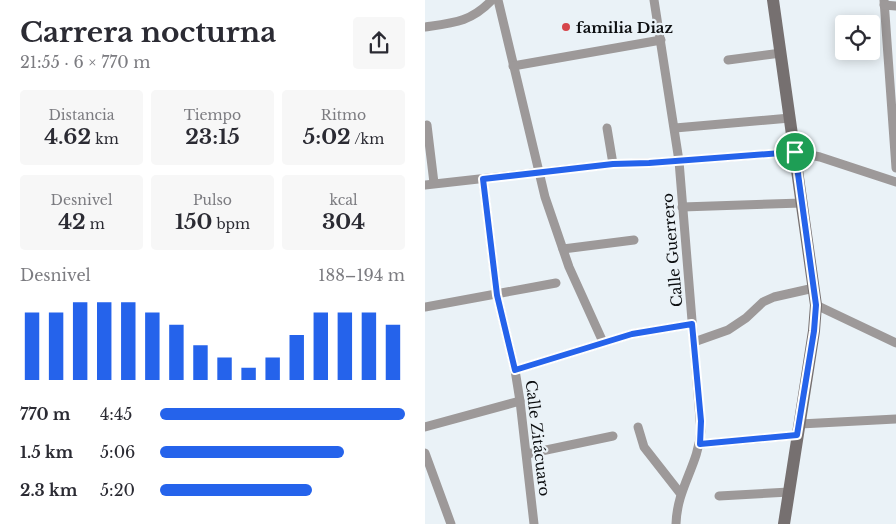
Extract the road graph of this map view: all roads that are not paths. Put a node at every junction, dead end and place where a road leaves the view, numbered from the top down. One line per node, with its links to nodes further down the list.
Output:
1 (492, 0): 7 (street)
2 (498, 0): 11 (street)
3 (654, 0): 8 (street, Calle Guerrero)
4 (773, 0): 9 (main road)
5 (884, 2): 6 (street); 19 (street)
6 (896, 6)
7 (425, 27)
8 (661, 40): 11 (street); 15 (street, Calle Guerrero)
9 (781, 53): 10 (street); 12 (main road)
10 (728, 60)
11 (513, 66): 20 (street)
12 (790, 118): 15 (street); 16 (main road)
13 (427, 124): 23 (street)
14 (607, 128): 18 (street)
15 (675, 128): 17 (street, Calle Guerrero)
16 (795, 152): 17 (street); 22 (street); 24 (main road)
17 (679, 161): 18 (street); 25 (street, Calle Guerrero)
18 (613, 164): 20 (street)
19 (896, 168)
20 (539, 172): 21 (street); 27 (street)
21 (483, 179): 23 (street); 30 (street, Calle Zitácuaro)
22 (896, 182)
23 (430, 184)
24 (802, 203): 25 (street); 29 (main road)
25 (682, 207): 33 (street, Calle Guerrero)
26 (635, 240): 27 (street)
27 (563, 249): 34 (street)
28 (556, 283): 30 (street)
29 (814, 288): 31 (main road); 35 (street)
30 (497, 295): 32 (street); 37 (street, Calle Zitácuaro)
31 (816, 305): 36 (street); 42 (main road)
32 (425, 308)
33 (692, 324): 34 (street); 35 (street, Calle Guerrero)
34 (603, 342): 37 (street)
35 (693, 342): 44 (street, Calle Guerrero)
36 (896, 343)
37 (515, 370): 38 (street, Calle Zitácuaro)
38 (520, 401): 40 (street); 46 (street, Calle Zitácuaro)
39 (896, 419): 42 (street)
40 (425, 427)
41 (637, 427): 49 (street)
42 (799, 430): 44 (street); 48 (main road)
43 (613, 436): 46 (street)
44 (700, 444): 49 (street, Calle Guerrero)
45 (425, 453): 47 (street)
46 (527, 454): 52 (street, Calle Zitácuaro)
47 (428, 472): 51 (street)
48 (789, 492): 50 (street); 54 (main road)
49 (680, 493): 53 (street, Calle Guerrero)
50 (719, 496)
51 (451, 524)
52 (534, 524)
53 (675, 524)
54 (784, 524)

